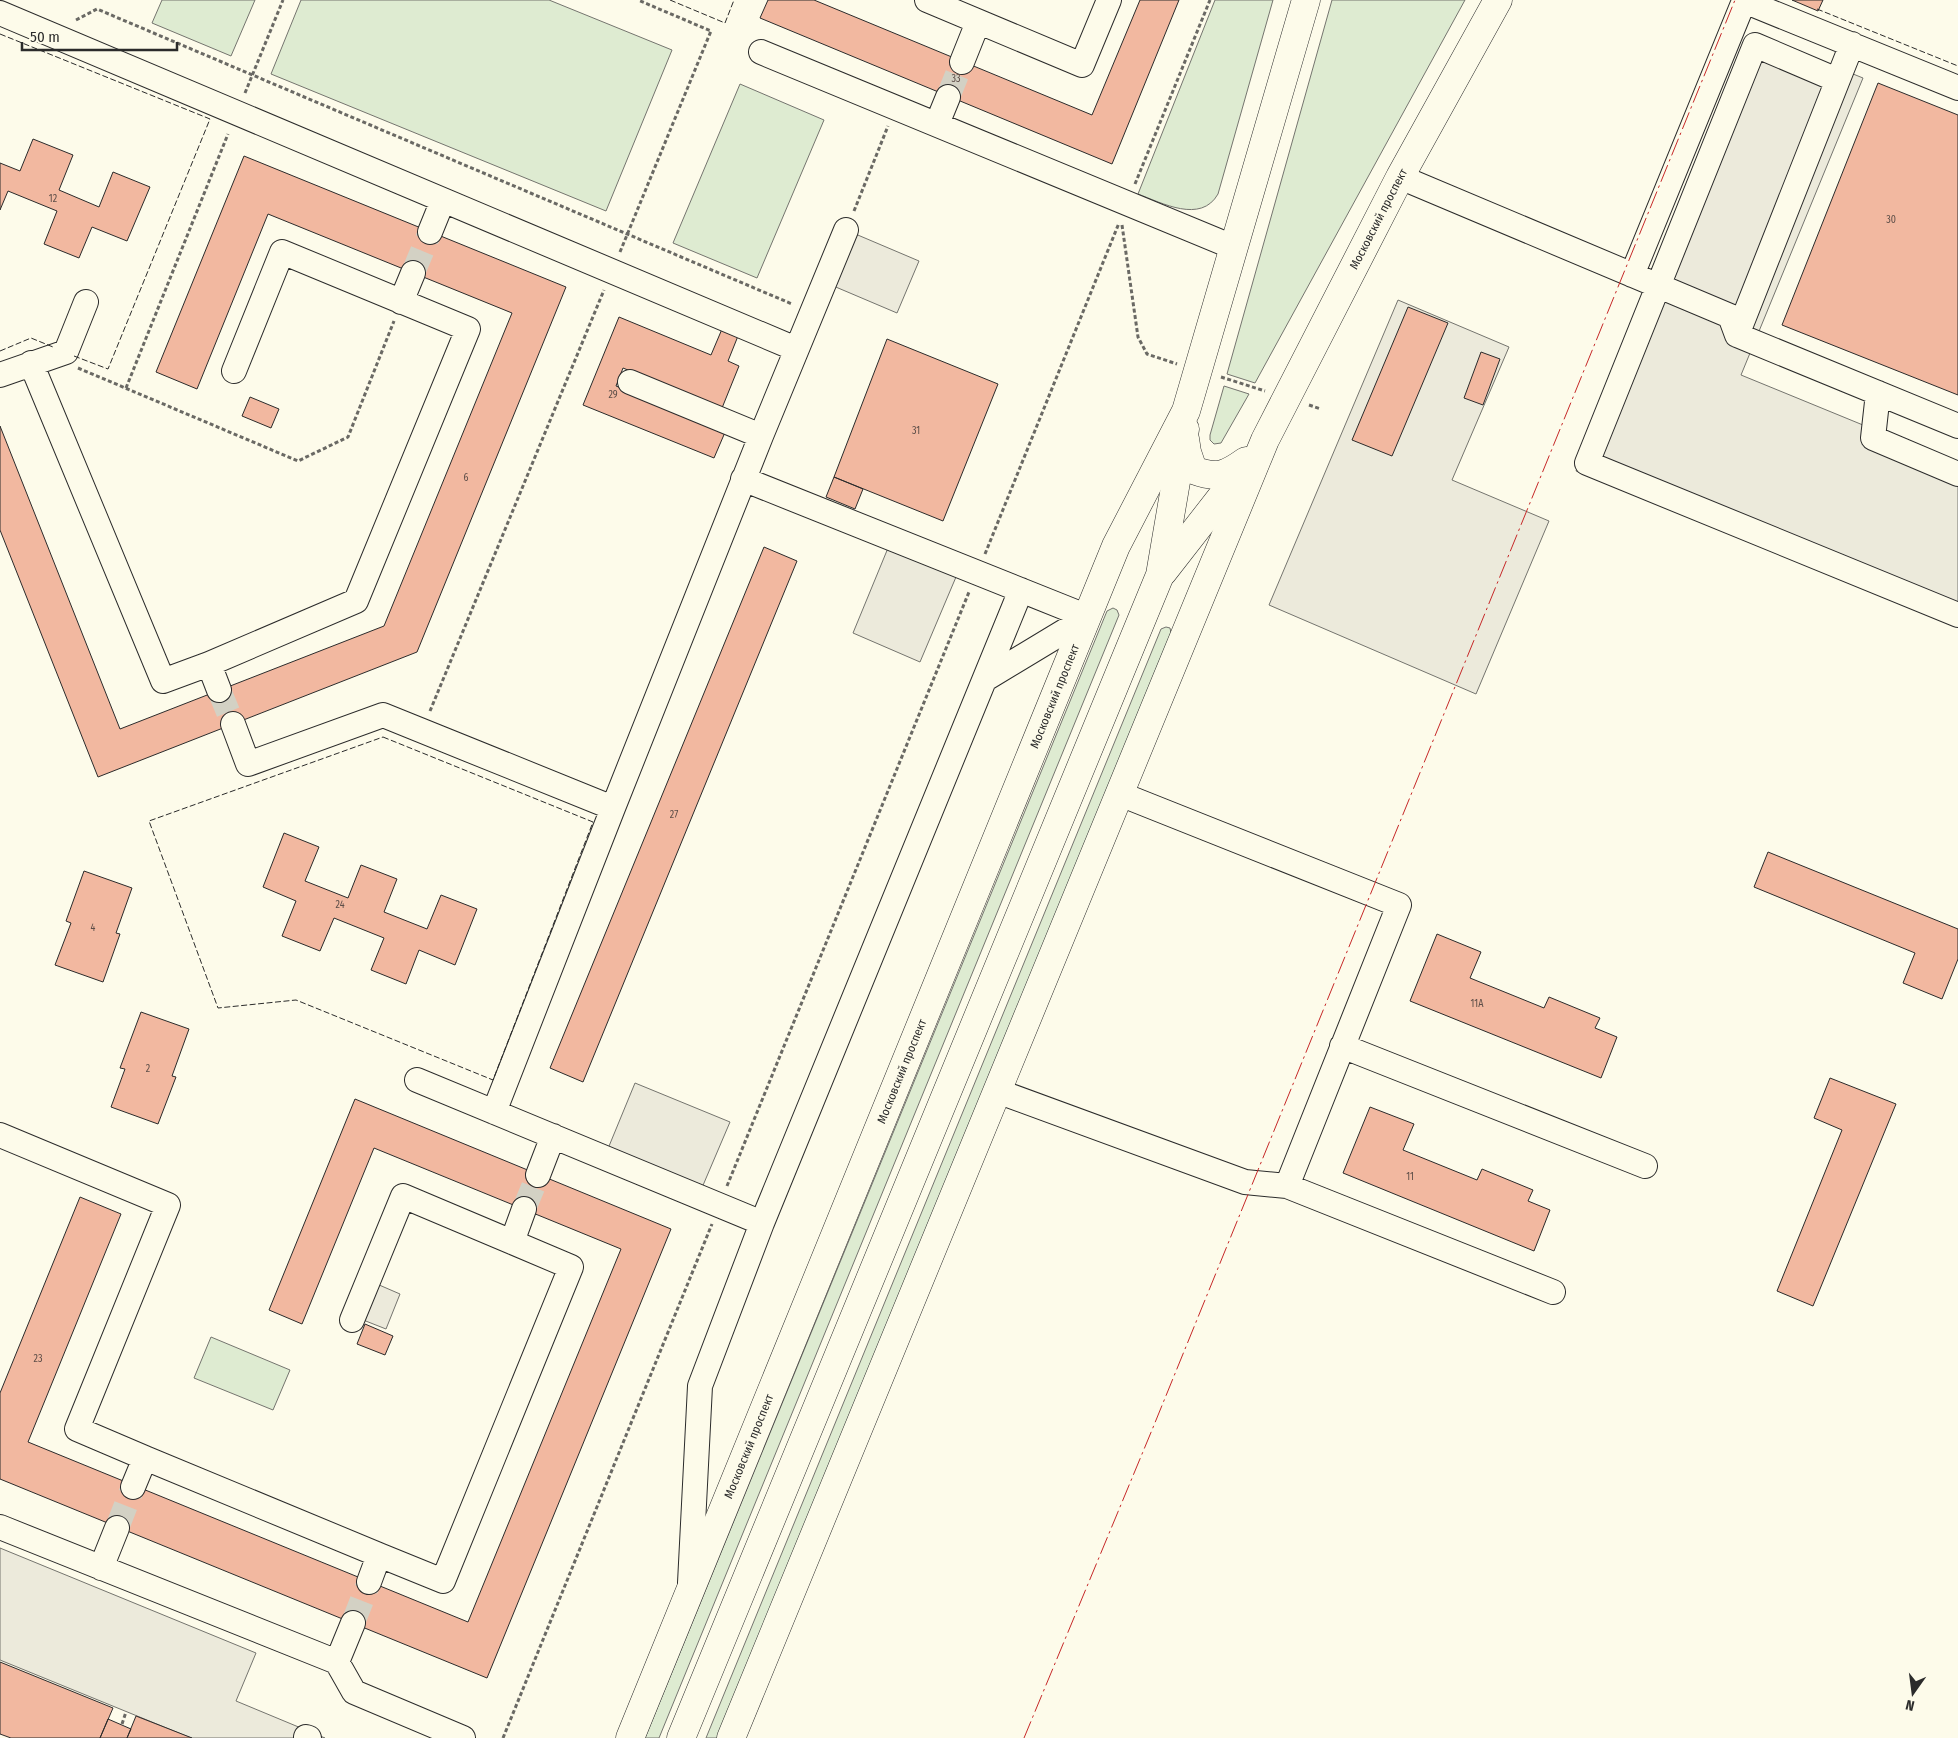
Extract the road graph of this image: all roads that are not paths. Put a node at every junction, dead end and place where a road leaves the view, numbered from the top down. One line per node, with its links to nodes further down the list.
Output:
1 (927, 0): 6 (street)
2 (1109, 0): 6 (street)
3 (1306, 0): 18 (main road, Московский проспект)
4 (1498, 0): 14 (main road, Московский проспект)
5 (0, 13): 15 (street)
6 (978, 22): 9 (street)
7 (1852, 44): 10 (street); 11 (street); 20 (street)
8 (761, 52): 13 (street)
9 (962, 62)
10 (1838, 80): 21 (street); 24 (street)
11 (1958, 88)
12 (948, 97): 13 (street)
13 (937, 124): 18 (street)
14 (1400, 177): 20 (street); 34 (main road, Московский проспект)
15 (443, 200): 17 (street); 25 (street)
16 (846, 230): 25 (street)
17 (430, 232)
18 (1233, 247): 31 (main road, Московский проспект)
19 (413, 273): 23 (street)
20 (1632, 275): 21 (street)
21 (1658, 286): 24 (street); 39 (street)
22 (86, 302): 26 (street)
23 (401, 302): 27 (street); 41 (street)
24 (1737, 335): 30 (street)
25 (796, 349): 33 (street)
26 (31, 363): 28 (street); 41 (street)
27 (234, 371)
28 (0, 375)
29 (630, 382): 33 (street)
30 (1878, 394): 32 (street); 35 (street)
31 (1185, 423): 34 (main road); 37 (main road, Московский проспект); 40 (main road, Московский проспект)
32 (1958, 426)
33 (761, 436): 36 (street)
34 (1259, 449): 37 (main road, Московский проспект); 45 (main road, Московский проспект)
35 (1958, 474)
36 (743, 480): 38 (street); 46 (street)
37 (1160, 575): 73 (main road, Московский проспект)
38 (1021, 590): 40 (street); 42 (street)
39 (1958, 615)
40 (1088, 617): 42 (street); 68 (main road, Московский проспект)
41 (209, 664): 43 (street)
42 (987, 678): 57 (street)
43 (219, 690)
44 (233, 724): 46 (street)
45 (1120, 794): 47 (street); 49 (main road, Московский проспект)
46 (612, 808): 50 (street)
47 (1342, 1046): 53 (street); 55 (street)
48 (417, 1080): 50 (street)
49 (997, 1091): 55 (street); 74 (main road, Московский проспект)
50 (494, 1112): 52 (street)
51 (0, 1135): 61 (street)
52 (553, 1136): 54 (street); 57 (street)
53 (1645, 1166)
54 (538, 1175)
55 (1287, 1186): 59 (street)
56 (524, 1209): 58 (street)
57 (762, 1223): 68 (street)
58 (512, 1242): 60 (street); 65 (street)
59 (1553, 1292)
60 (352, 1320)
61 (145, 1458): 62 (street); 65 (street)
62 (133, 1487)
63 (0, 1528): 66 (street)
64 (117, 1528): 66 (street)
65 (379, 1555): 67 (street)
66 (101, 1568): 70 (street)
67 (369, 1582)
68 (690, 1590): 72 (main road, Московский проспект)
69 (353, 1623): 70 (street)
70 (337, 1662): 71 (street)
71 (459, 1737)
72 (630, 1738)
73 (681, 1738)
74 (731, 1738)

